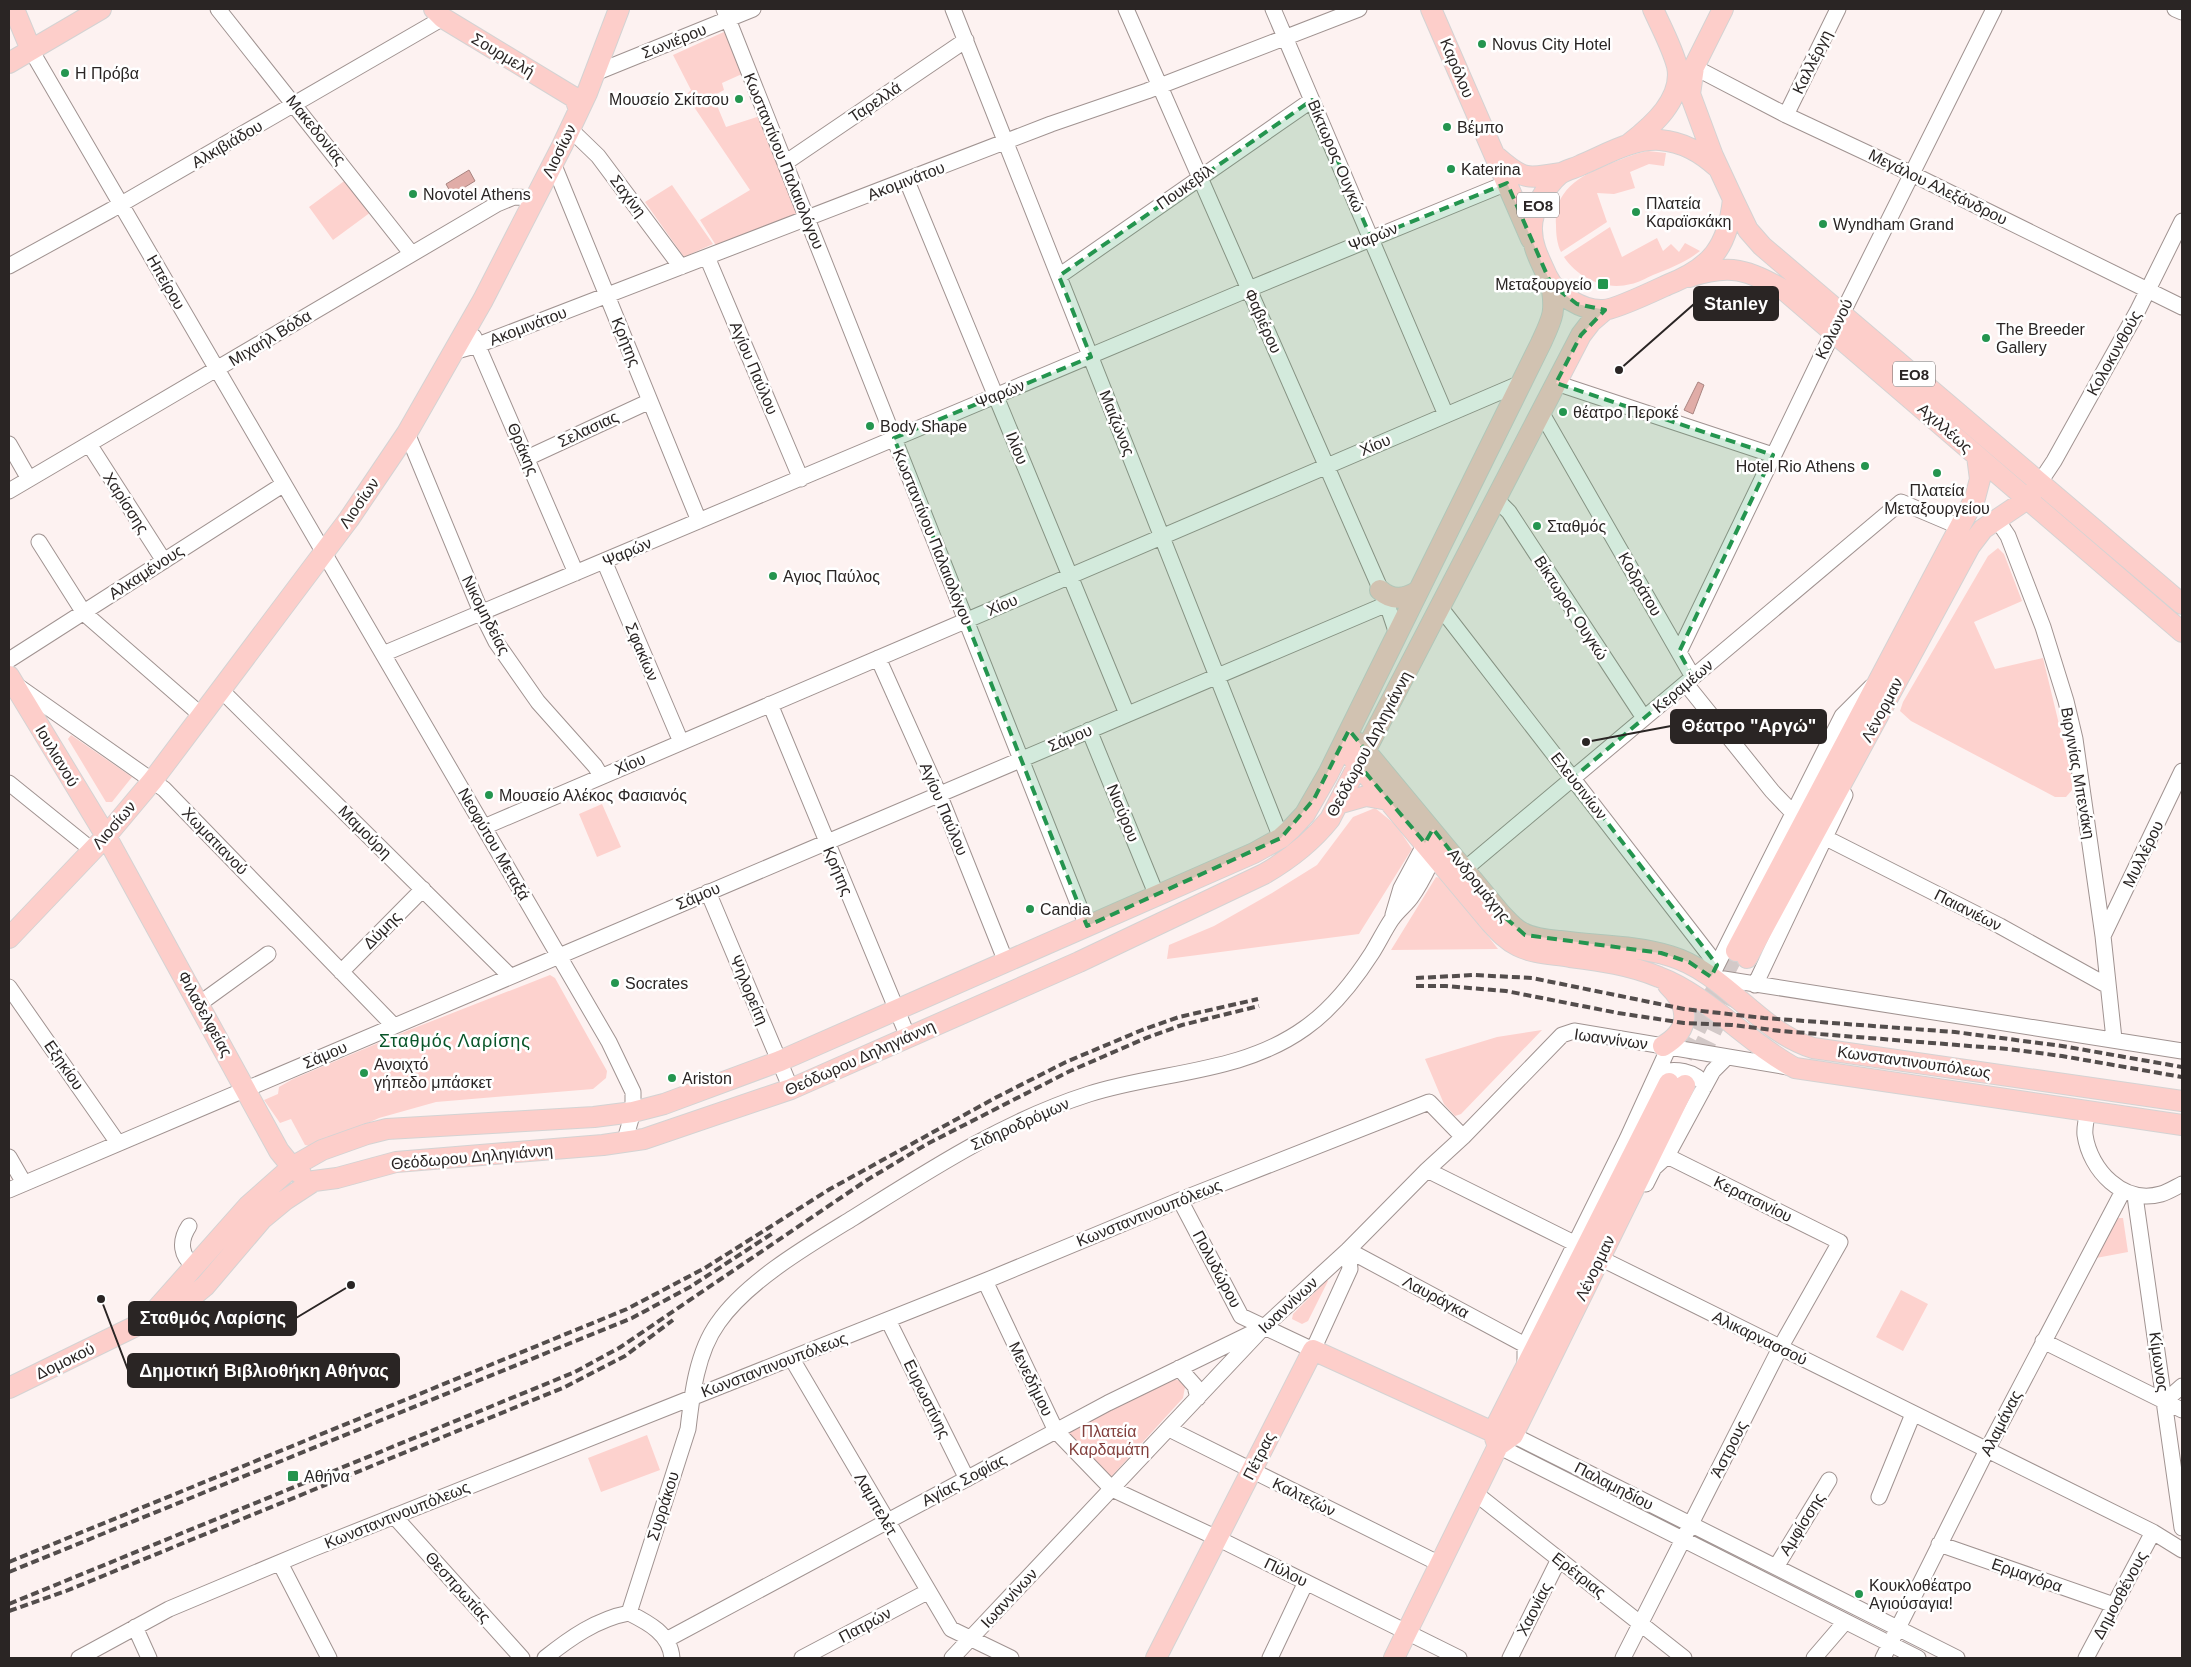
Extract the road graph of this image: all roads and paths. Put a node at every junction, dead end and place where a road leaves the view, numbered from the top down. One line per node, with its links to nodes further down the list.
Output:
1 (14, 9): 21 (main road, Ηπείρου)
2 (101, 9): 21 (main road)
3 (218, 9): 28 (street, Μακεδονίας)
4 (619, 9): 24 (main road, Λιοσίων)
5 (753, 9): 18 (street, Σωνιέρου)
6 (953, 9): 20 (street, Μαιζώνος)
7 (1126, 9): 25 (street, Φαβιέρου)
8 (1273, 9): 19 (street, Βίκτωρος Ουγκώ)
9 (1359, 9): 19 (street, Ακομινάτου)
10 (1431, 9): 33 (main road, Καρόλου)
11 (1653, 9): 32 (main road, ΕΟ8)
12 (1723, 9): 23 (main road, ΕΟ8)
13 (1838, 9): 29 (street, Καλλέργη)
14 (1994, 9): 38 (street, Κολωνού)
15 (2175, 9): 16 (street)
16 (2182, 12)
17 (438, 13): 27 (main road, Σουρμελή); 28 (street, Αλκιβιάδου)
18 (726, 14): 24 (street, Σωνιέρου); 35 (street, Κωσταντίνου Παλαιολόγου)
19 (1285, 37): 25 (street, Ακομινάτου); 26 (street, Βίκτωρος Ουγκώ)
20 (966, 40): 31 (street, Μαιζώνος); 35 (street, Ταρελλά)
21 (31, 50): 22 (main road); 44 (street, Ηπείρου)
22 (9, 63)
23 (1694, 67): 29 (street, Μεγάλου Αλεξάνδρου); 36 (main road, ΕΟ8)
24 (595, 73): 27 (main road, Λιοσίων)
25 (1160, 86): 31 (street, Ακομινάτου); 39 (street, Φαβιέρου)
26 (1312, 100): 39 (street, Πουκεβίλ); 47 (street, Βίκτωρος Ουγκώ)
27 (580, 101): 30 (main road, Λιοσίων)
28 (295, 105): 44 (street, Αλκιβιάδου); 49 (street, Μακεδονίας)
29 (1786, 115): 38 (street, Μεγάλου Αλεξάνδρου)
30 (570, 129): 34 (main road, Λιοσίων); 52 (street, Σαχίνη)
31 (1006, 142): 40 (street, Ακομινάτου); 53 (street, Μαιζώνος)
32 (1627, 145): 36 (main road, ΕΟ8); 37 (main road, ΕΟ8)
33 (1494, 154): 37 (main road, Καρόλου); 41 (main road, Καρόλου)
34 (553, 163): 42 (main road, Λιοσίων); 58 (street, Κρήτης)
35 (785, 163): 45 (street, Κωσταντίνου Παλαιολόγου)
36 (1719, 168): 43 (main road, ΕΟ8)
37 (1561, 174): 48 (main road, ΕΟ8)
38 (1912, 174): 57 (street, Μεγάλου Αλεξάνδρου); 61 (street, Κολωνού)
39 (1200, 177): 53 (street, Πουκεβίλ); 56 (street, Φαβιέρου)
40 (907, 181): 45 (street, Ακομινάτου); 70 (street, Ιλίου)
41 (1507, 183): 47 (street, Ψαρών); 48 (main road, Καρόλου)
42 (536, 198): 49 (street, Μιχαήλ Βόδα); 62 (main road, Λιοσίων)
43 (1733, 199): 54 (main road, ΕΟ8); 61 (main road, Αχιλλέως / ΕΟ8)
44 (121, 204): 51 (street, Αλκιβιάδου); 67 (street, Ηπείρου)
45 (807, 219): 50 (street, Ακομινάτου); 75 (street, Κωσταντίνου Παλαιολόγου)
46 (2182, 221): 57 (street, Κολοκυνθούς)
47 (1371, 238): 56 (street, Ψαρών); 73 (street, Βίκτωρος Ουγκώ)
48 (1533, 243): 55 (main road, ΕΟ8)
49 (411, 253): 67 (street, Μιχαήλ Βόδα)
50 (707, 258): 52 (street, Ακομινάτου); 83 (street, Αγίου Παύλου)
51 (9, 266)
52 (681, 268): 58 (street, Ακομινάτου)
53 (1059, 276): 66 (street, Μαιζώνος)
54 (1689, 277): 60 (main road, ΕΟ8); 63 (main road, Αχιλλέως / ΕΟ8)
55 (1551, 284): 60 (main road, ΕΟ8); 68 (main road, Θεόδωρου Δηληγιάννη)
56 (1249, 289): 66 (street, Ψαρών); 81 (street, Φαβιέρου)
57 (2148, 290): 59 (street, Μεγάλου Αλεξάνδρου); 84 (street, Κολοκυνθούς)
58 (607, 296): 64 (street, Ακομινάτου); 71 (street, Κρήτης)
59 (2182, 307)
60 (1604, 310): 69 (main road, Θεόδωρου Δηληγιάννη)
61 (1842, 314): 63 (street, Κολωνού); 84 (main road, Αχιλλέως / ΕΟ8)
62 (468, 324): 64 (street, Θράκης); 65 (main road, Λιοσίων)
63 (1833, 332): 78 (street, Κολωνού); 79 (main road, Αχιλλέως / ΕΟ8)
64 (478, 345): 65 (street, Ακομινάτου); 80 (street, Θράκης)
65 (453, 352): 74 (main road, Λιοσίων)
66 (1091, 357): 70 (street, Ψαρών); 92 (street, Μαιζώνος)
67 (217, 369): 77 (street, Μιχαήλ Βόδα); 85 (street, Ηπείρου)
68 (1521, 382): 73 (street, Χίου); 99 (main road, Θεόδωρου Δηληγιάννη)
69 (1556, 383): 72 (main road, Θεόδωρου Δηληγιάννη); 78 (street)
70 (996, 396): 75 (street, Ψαρών); 98 (street, Ιλίου)
71 (650, 401): 80 (street, Σελασιας); 90 (street, Κρήτης)
72 (1541, 412): 88 (main road, Θεόδωρου Δηληγιάννη); 108 (street, Κοδράτου)
73 (1446, 415): 81 (street, Χίου)
74 (407, 433): 94 (main road, Λιοσίων); 103 (street, Νικομηδείας)
75 (894, 438): 83 (street, Ψαρών); 105 (street, Κωσταντίνου Παλαιολόγου)
76 (9, 444): 82 (street)
77 (89, 444): 82 (street, Μιχαήλ Βόδα); 95 (street, Χαρίσσης)
78 (1773, 455): 108 (street, Κολωνού)
79 (1977, 456): 87 (main road, Αχιλλέως / ΕΟ8); 91 (main road, Λένορμαν)
80 (527, 458): 97 (street, Θράκης)
81 (1326, 466): 92 (street, Χίου); 100 (street, Φαβιέρου)
82 (29, 479): 86 (street, Μιχαήλ Βόδα)
83 (801, 479): 90 (street, Ψαρών)
84 (2040, 482): 87 (main road, Λένορμαν); 101 (main road, Αχιλλέως / ΕΟ8)
85 (284, 484): 94 (street, Ηπείρου); 95 (street, Αλκαμένους)
86 (9, 491)
87 (2026, 498): 89 (main road, Λένορμαν); 106 (main road, Αχιλλέως / ΕΟ8)
88 (1496, 499): 102 (main road, Θεόδωρου Δηληγιάννη); 121 (street, Βίκτωρος Ουγκώ)
89 (1996, 518): 118 (main road, Λένορμαν); 147 (street, Βιργινίας Μπενάκη)
90 (699, 521): 96 (street, Ψαρών)
91 (1960, 527): 113 (main road, Λένορμαν); 115 (street, Κεραμέων)
92 (1162, 536): 98 (street, Χίου); 112 (street, Μαιζώνος)
93 (39, 542): 104 (street)
94 (324, 553): 109 (street, Νεοφύτου Μεταξά); 116 (main road, Λιοσίων)
95 (164, 561): 104 (street, Αλκαμένους)
96 (604, 561): 97 (street, Ψαρών); 124 (street, Σφακίων)
97 (576, 573): 103 (street, Ψαρών)
98 (1070, 576): 105 (street, Χίου); 119 (street, Ιλίου)
99 (1418, 591): 100 (main road); 107 (main road, Θεόδωρου Δηληγιάννη)
100 (1383, 597): 107 (street, Φαβιέρου); 112 (street, Σάμου)
101 (2182, 604)
102 (1440, 607): 125 (main road, Θεόδωρου Δηληγιάννη); 129 (street, Ελευσινίων)
103 (481, 612): 109 (street, Ψαρών); 128 (street, Νικομηδείας)
104 (84, 613): 111 (street, Αλκαμένους); 120 (street)
105 (966, 620): 110 (street, Χίου); 126 (street, Κωσταντίνου Παλαιολόγου)
106 (2182, 632)
107 (1397, 634): 123 (main road, Θεόδωρου Δηληγιάννη)
108 (1679, 652): 115 (street, Κοδράτου)
109 (383, 654): 136 (street, Νεοφύτου Μεταξά)
110 (878, 658): 117 (street, Χίου); 132 (street, Αγίου Παύλου)
111 (9, 660)
112 (1217, 676): 119 (street, Σάμου); 137 (street, Μαιζώνος)
113 (1879, 679): 118 (main road, Λένορμαν); 135 (street)
114 (11, 680): 130 (street, Χωματιανού); 141 (main road, Ιουλιανού)
115 (1689, 680): 121 (street, Κεραμέων); 135 (street, Κοδράτου)
116 (220, 689): 120 (main road, Λιοσίων); 143 (street, Μαμούρη)
117 (770, 704): 124 (street, Χίου); 139 (street, Κρήτης)
118 (1883, 708): 138 (street)
119 (1127, 714): 122 (street, Σάμου)
120 (201, 715): 130 (main road, Λιοσίων)
121 (1644, 718): 129 (street, Κεραμέων)
122 (1089, 730): 126 (street, Σάμου); 145 (street, Νισύρου)
123 (1346, 738): 125 (main road, Ανδρομάχης); 137 (main road, Θεόδωρου Δηληγιάννη)
124 (681, 742): 128 (street, Χίου)
125 (1362, 758): 133 (main road, Ανδρομάχης); 134 (main road, Θεόδωρου Δηληγιάννη); 140 (main road, Ανδρομάχης)
126 (1021, 759): 132 (street, Σάμου); 146 (street, Κωσταντίνου Παλαιολόγου)
127 (2182, 771): 147 (street, Μυλλέρου)
128 (601, 776): 136 (street, Χίου)
129 (1572, 778): 142 (street, Κεραμέων); 152 (street, Ελευσινίων)
130 (153, 780): 141 (main road, Λιοσίων); 153 (street, Χωματιανού)
131 (9, 783): 141 (street)
132 (939, 794): 139 (street, Σάμου); 151 (street, Αγίου Παύλου)
133 (1388, 800): 134 (main road); 140 (main road, Ανδρομάχης)
134 (1338, 804): 162 (main road, Θεόδωρου Δηληγιάννη)
135 (1793, 813): 152 (street)
136 (484, 827): 150 (street, Νεοφύτου Μεταξά)
137 (1281, 838): 145 (main road, Θεόδωρου Δηληγιάννη)
138 (1826, 838): 156 (street); 157 (street, Παιανιέων)
139 (826, 842): 144 (street, Σάμου); 160 (street, Κρήτης)
140 (1434, 842): 142 (main road, Ανδρομάχης); 155 (main road, Ανδρομάχης); 210 (street, Σιδηροδρόμων)
141 (99, 843): 148 (main road, Λιοσίων); 159 (main road, Φιλαδελφείας)
142 (1465, 869): 152 (main road, Ανδρομάχης)
143 (423, 889): 153 (street, Δύμης); 154 (street, Μαμούρη)
144 (708, 892): 150 (street, Σάμου); 167 (street, Ψηλορείτη)
145 (1157, 896): 146 (main road, Θεόδωρου Δηληγιάννη)
146 (1087, 926): 151 (main road, Θεόδωρου Δηληγιάννη)
147 (2103, 936): 157 (street, Βιργινίας Μπενάκη)
148 (9, 938)
149 (268, 954): 159 (street)
150 (559, 956): 154 (street, Σάμου); 174 (street, Νεοφύτου Μεταξά)
151 (1006, 962): 160 (main road, Θεόδωρου Δηληγιάννη)
152 (1714, 971): 156 (street); 173 (main road, Κωνσταντινουπόλεως)
153 (342, 972): 161 (street, Χωματιανού)
154 (510, 976): 161 (street, Σάμου)
155 (1662, 978): 164 (main road); 168 (main road, Κωνσταντινουπόλεως)
156 (1755, 985): 163 (street)
157 (2108, 986): 163 (street, Βιργινίας Μπενάκη)
158 (9, 987): 178 (street, Εξηκίου)
159 (199, 1004): 171 (main road, Φιλαδελφείας)
160 (897, 1010): 162 (street, Κρήτης); 167 (main road, Θεόδωρου Δηληγιάννη)
161 (394, 1026): 171 (street, Σάμου)
162 (908, 1037): 172 (main road, Θεόδωρου Δηληγιάννη)
163 (2114, 1039): 165 (street)
164 (1666, 1047): 166 (street, Κωνσταντινουπόλεως); 169 (street); 177 (street, Ιωαννίνων)
165 (2182, 1051)
166 (1727, 1057): 168 (street, Κωνσταντινουπόλεως); 170 (street)
167 (780, 1061): 172 (street, Ψηλορείτη); 174 (main road, Θεόδωρου Δηληγιάννη)
168 (1795, 1068): 175 (main road, Κωνσταντινουπόλεως)
169 (1670, 1080): 170 (street); 192 (street); 205 (main road, Λένορμαν); 207 (main road, Λένορμαν)
170 (1705, 1086): 180 (street)
171 (246, 1088): 178 (street, Σάμου); 182 (main road, Φιλαδελφείας)
172 (791, 1089): 179 (main road, Θεόδωρου Δηληγιάννη)
173 (2182, 1101)
174 (633, 1112): 179 (street, Νεοφύτου Μεταξά); 182 (main road, Θεόδωρου Δηληγιάννη)
175 (2087, 1112): 176 (main road, Κωνσταντινουπόλεως); 188 (street)
176 (2182, 1125)
177 (1462, 1137): 183 (street, Ιωαννίνων); 189 (street, Κωνσταντινουπόλεως)
178 (118, 1143): 185 (street, Σάμου)
179 (624, 1143): 184 (main road, Θεόδωρου Δηληγιάννη)
180 (1666, 1156): 191 (street, Κερατσινίου); 194 (street)
181 (9, 1157): 185 (street)
182 (292, 1167): 184 (main road, Φιλαδελφείας); 195 (main road, Θεόδωρου Δηληγιάννη)
183 (1427, 1170): 192 (street); 193 (street, Ιωαννίνων)
184 (314, 1181): 197 (main road, Θεόδωρου Δηληγιάννη)
185 (24, 1183): 187 (street, Σάμου)
186 (2182, 1184): 188 (street)
187 (9, 1190)
188 (2129, 1193): 200 (street, Αλαμάνας); 212 (street, Κίμωνος)
189 (1180, 1200): 196 (street, Κωνσταντινουπόλεως); 199 (street, Πολυδώρου)
190 (189, 1226): 195 (street)
191 (1840, 1242): 202 (street, Άστρους)
192 (1574, 1243): 201 (street)
193 (1348, 1250): 199 (street, Ιωαννίνων); 201 (street, Λαυράγκα); 203 (street, Πέτρας)
194 (1608, 1262): 202 (street, Αλικαρνασσού); 205 (street)
195 (196, 1267): 197 (main road, Θεόδωρου Δηληγιάννη)
196 (985, 1281): 198 (street, Κωνσταντινουπόλεως); 216 (street, Μενεδήμου)
197 (148, 1318): 209 (main road, Δομοκού)
198 (888, 1320): 204 (street, Κωνσταντινουπόλεως); 220 (street, Ευρωστίνης)
199 (1264, 1327): 203 (street, Παλαμηδίου); 206 (street, Αγίας Σοφίας); 211 (street, Ιωαννίνων)
200 (2043, 1341): 212 (street); 218 (street, Αλαμάνας)
201 (1525, 1345): 207 (street, Λένορμαν)
202 (1780, 1348): 214 (street, Αλικαρνασσού); 227 (street, Άστρους)
203 (1314, 1350): 217 (main road, Παλαμηδίου); 219 (main road, Πέτρας)
204 (792, 1359): 210 (street, Κωνσταντινουπόλεως); 226 (street, Λαμπελέτ)
205 (1550, 1359): 217 (main road, Λένορμαν)
206 (1179, 1368): 211 (street); 216 (street, Αγίας Σοφίας)
207 (1525, 1368): 217 (main road, Λένορμαν)
208 (2182, 1386): 212 (street)
209 (9, 1388)
210 (691, 1398): 225 (street, Κωνσταντινουπόλεως); 241 (street, Συρράκου)
211 (1198, 1398): 215 (street, Ιωαννίνων)
212 (2165, 1401): 213 (street); 228 (street, Κίμωνος)
213 (2182, 1410)
214 (1913, 1414): 218 (street, Αλικαρνασσού); 224 (street)
215 (1169, 1429): 219 (street, Καλτεζών); 222 (street, Ιωαννίνων)
216 (1056, 1431): 220 (street, Αγίας Σοφίας); 222 (street, Μενεδήμου)
217 (1501, 1438): 223 (main road, Λένορμαν); 227 (street, Παλαμηδίου); 231 (street, Παλαμηδίου)
218 (1987, 1450): 229 (street, Αλικαρνασσού); 232 (street, Αλαμάνας)
219 (1252, 1471): 230 (main road, Πέτρας); 236 (street, Καλτεζών)
220 (967, 1479): 226 (street, Αγίας Σοφίας)
221 (1829, 1480): 237 (street, Αμφίσσης)
222 (1112, 1489): 230 (street, Πύλου); 247 (street, Ιωαννίνων)
223 (1475, 1493): 234 (street, Ερέτριας); 236 (main road, Λένορμαν)
224 (1879, 1497)
225 (394, 1516): 235 (street, Κωνσταντινουπόλεως); 253 (street, Θεσπρωτίας)
226 (885, 1521): 239 (street, Λαμπελέτ); 248 (street, Αγίας Σοφίας)
227 (1691, 1524): 231 (street, Άστρους); 237 (street, Παλαμηδίου)
228 (2182, 1528)
229 (2153, 1532): 233 (street, Αλικαρνασσού); 240 (street, Δημοσθένους)
230 (1217, 1538): 238 (street, Πύλου); 259 (main road, Πέτρας)
231 (1683, 1540): 242 (street, Παλαμηδίου); 243 (street, Άστρους)
232 (1939, 1544): 240 (street, Ερμαγόρα); 245 (street, Αλαμάνας)
233 (2182, 1550)
234 (1559, 1559): 243 (street, Ερέτριας); 263 (street, Χαονίας)
235 (280, 1563): 244 (street, Κωνσταντινουπόλεως); 252 (street)
236 (1440, 1564): 246 (main road, Λένορμαν)
237 (1776, 1567): 245 (street, Παλαμηδίου)
238 (1306, 1582): 246 (street, Πύλου); 260 (street)
239 (928, 1592): 247 (street, Λαμπελέτ); 256 (street, Πατρών)
240 (2114, 1605): 270 (street, Δημοσθένους)
241 (629, 1613): 248 (street); 254 (street)
242 (1845, 1622): 249 (street, Παλαμηδίου); 266 (street)
243 (1641, 1623): 264 (street, Άστρους); 265 (street, Ερέτριας)
244 (135, 1627): 250 (street, Κωνσταντινουπόλεως); 251 (street)
245 (1897, 1628): 249 (street, Αλαμάνας); 269 (street, Παλαμηδίου)
246 (1407, 1632): 261 (main road, Λένορμαν); 262 (street, Πύλου)
247 (971, 1638): 257 (street, Ιωαννίνων); 258 (street, Λαμπελέτ)
248 (666, 1640): 255 (street)
249 (1890, 1644): 267 (street, Αλαμάνας); 268 (street, Παλαμηδίου)
250 (79, 1658)
251 (149, 1658)
252 (329, 1658)
253 (522, 1658)
254 (545, 1658)
255 (672, 1658)
256 (802, 1658)
257 (952, 1658)
258 (1011, 1658)
259 (1156, 1658)
260 (1270, 1658)
261 (1394, 1658)
262 (1459, 1658)
263 (1510, 1658)
264 (1623, 1658)
265 (1684, 1658)
266 (1814, 1658)
267 (1882, 1658)
268 (1918, 1658)
269 (1957, 1658)
270 (2086, 1658)

